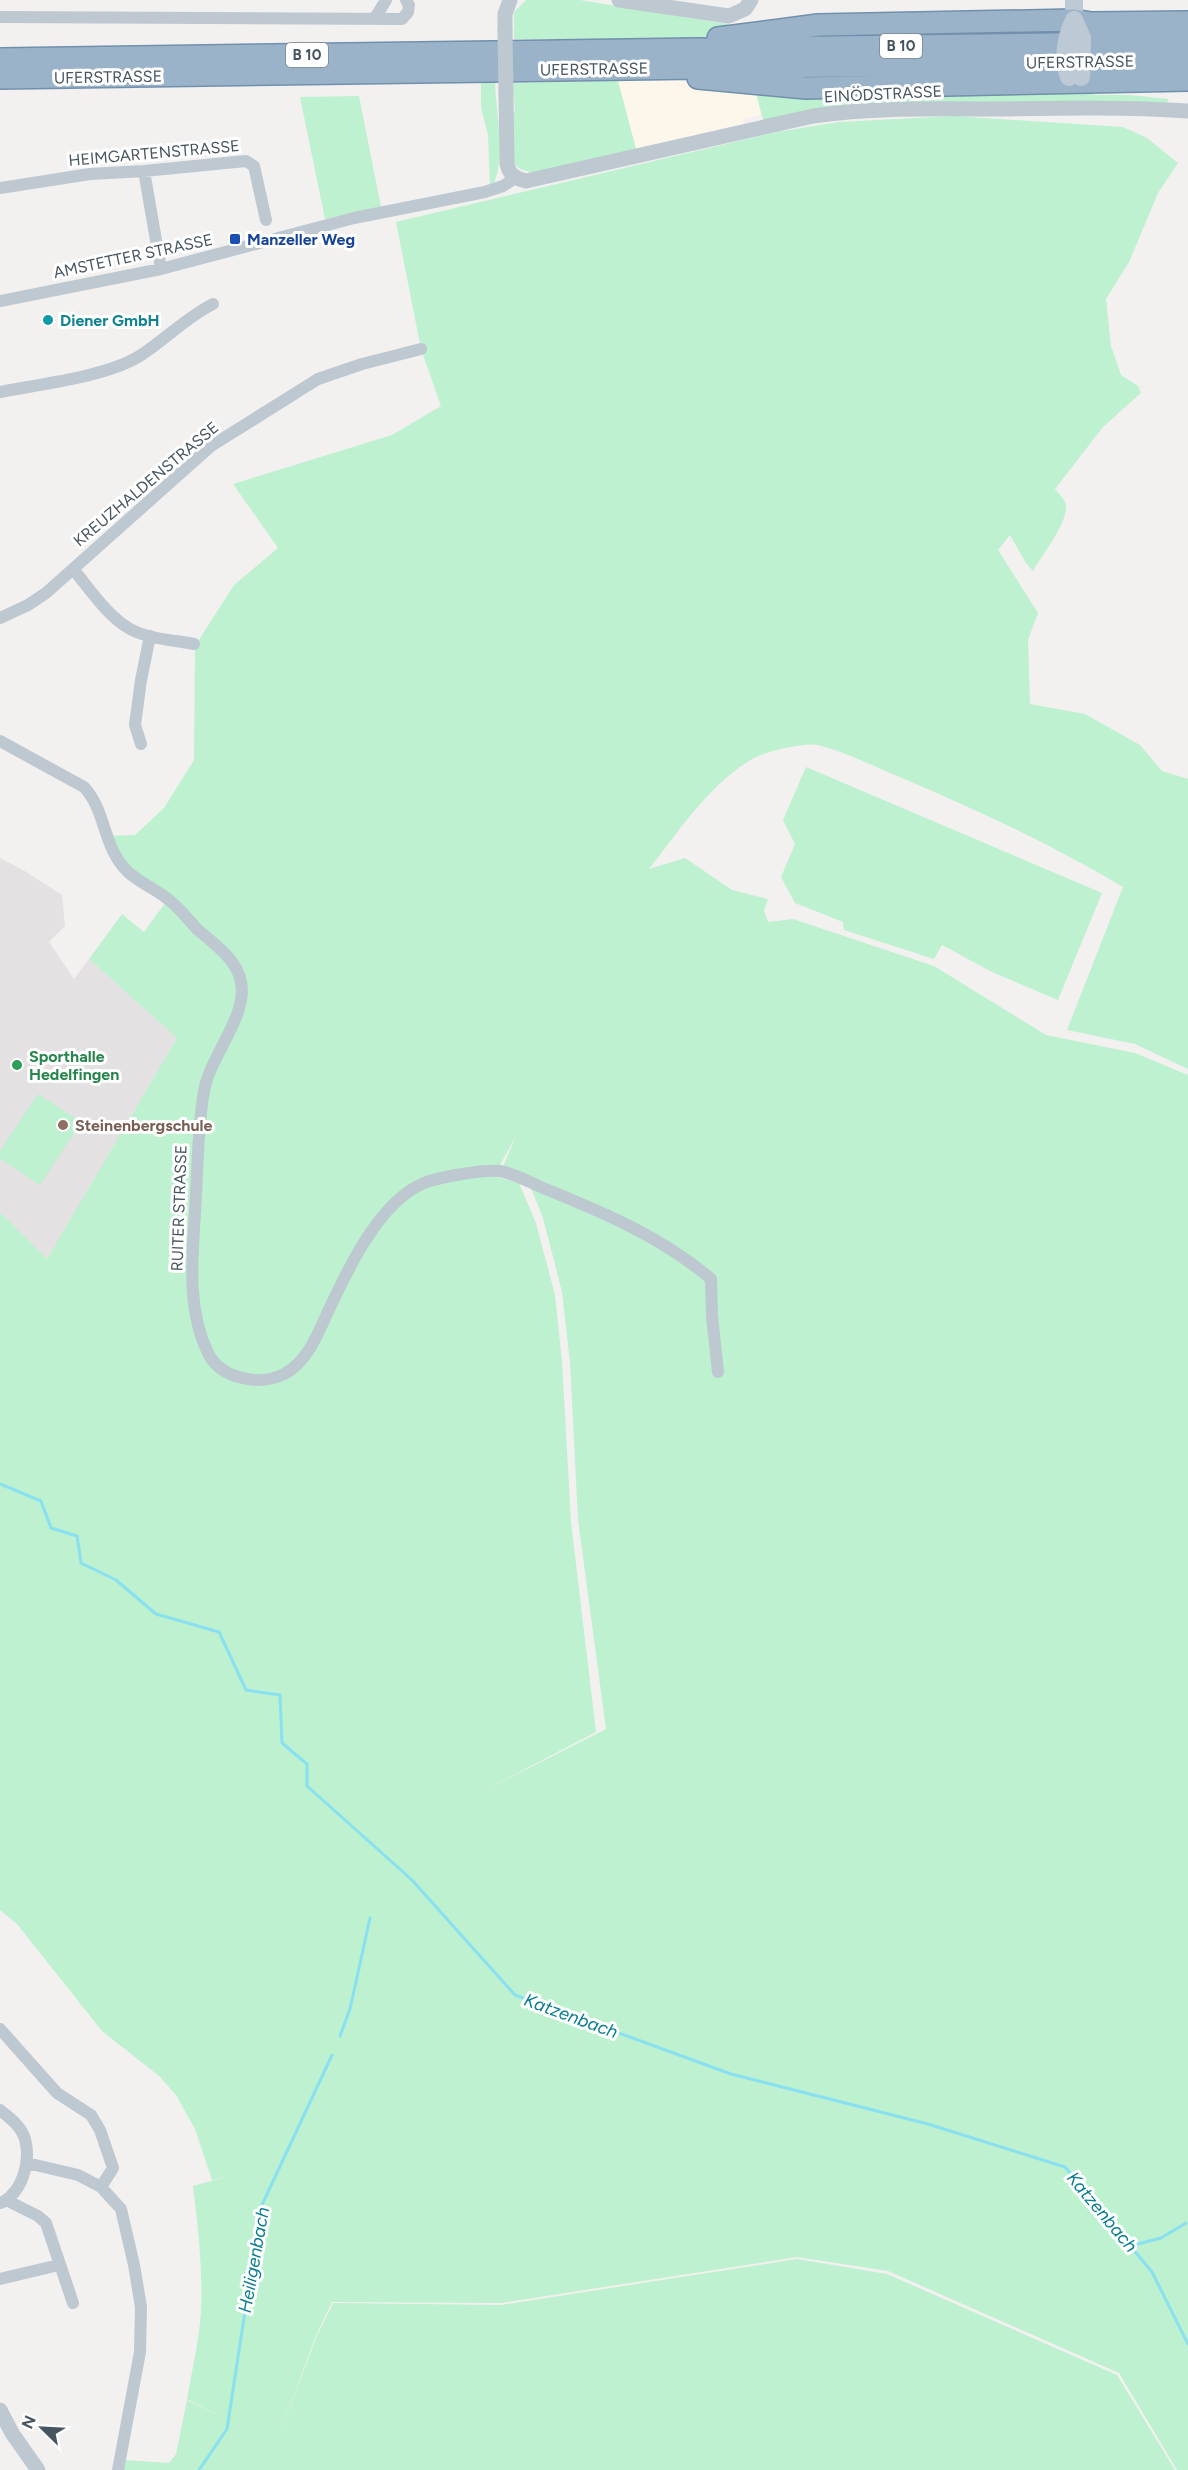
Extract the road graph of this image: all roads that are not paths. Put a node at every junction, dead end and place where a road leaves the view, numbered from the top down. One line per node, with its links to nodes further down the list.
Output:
1 (386, 0): 8 (street)
2 (406, 0): 8 (street)
3 (510, 0): 20 (street, bridge)
4 (619, 0): 5 (street)
5 (751, 0)
6 (1074, 10): 9 (highway); 11 (highway); 16 (main road, bridge)
7 (0, 17): 8 (street)
8 (375, 18)
9 (1188, 22)
10 (1188, 42): 11 (highway, UFERSTRASSE / B 10)
11 (614, 51): 12 (highway, UFERSTRASSE / B 10)
12 (0, 59)
13 (1188, 61): 14 (highway, UFERSTRASSE / B 10)
14 (645, 68): 15 (highway, UFERSTRASSE / B 10); 16 (highway)
15 (0, 78)
16 (1075, 79): 17 (highway)
17 (1188, 81)
18 (1188, 111): 20 (street, EINÖDSTRASSE)
19 (144, 171): 21 (street, HEIMGARTENSTRASSE); 22 (street, HEIMGARTENSTRASSE); 23 (street)
20 (515, 178): 23 (street, AMSTETTER STRASSE)
21 (0, 188)
22 (266, 220)
23 (161, 269): 24 (street, AMSTETTER STRASSE)
24 (0, 301)
25 (213, 304): 27 (street)
26 (421, 349): 28 (street, KREUZHALDENSTRASSE)
27 (0, 392)
28 (73, 568): 29 (street, KREUZHALDENSTRASSE); 30 (street)
29 (0, 618)
30 (150, 636): 31 (street); 33 (street)
31 (194, 645)
32 (0, 741): 34 (street, RUITER STRASSE)
33 (141, 744)
34 (718, 1372)
35 (0, 2030): 38 (street)
36 (0, 2110): 37 (street)
37 (27, 2163): 38 (street); 39 (street)
38 (101, 2187): 45 (street)
39 (3, 2202): 40 (street)
40 (59, 2265): 41 (street); 42 (street)
41 (0, 2279)
42 (73, 2303)
43 (0, 2410): 44 (street)
44 (38, 2470)
45 (118, 2470)

